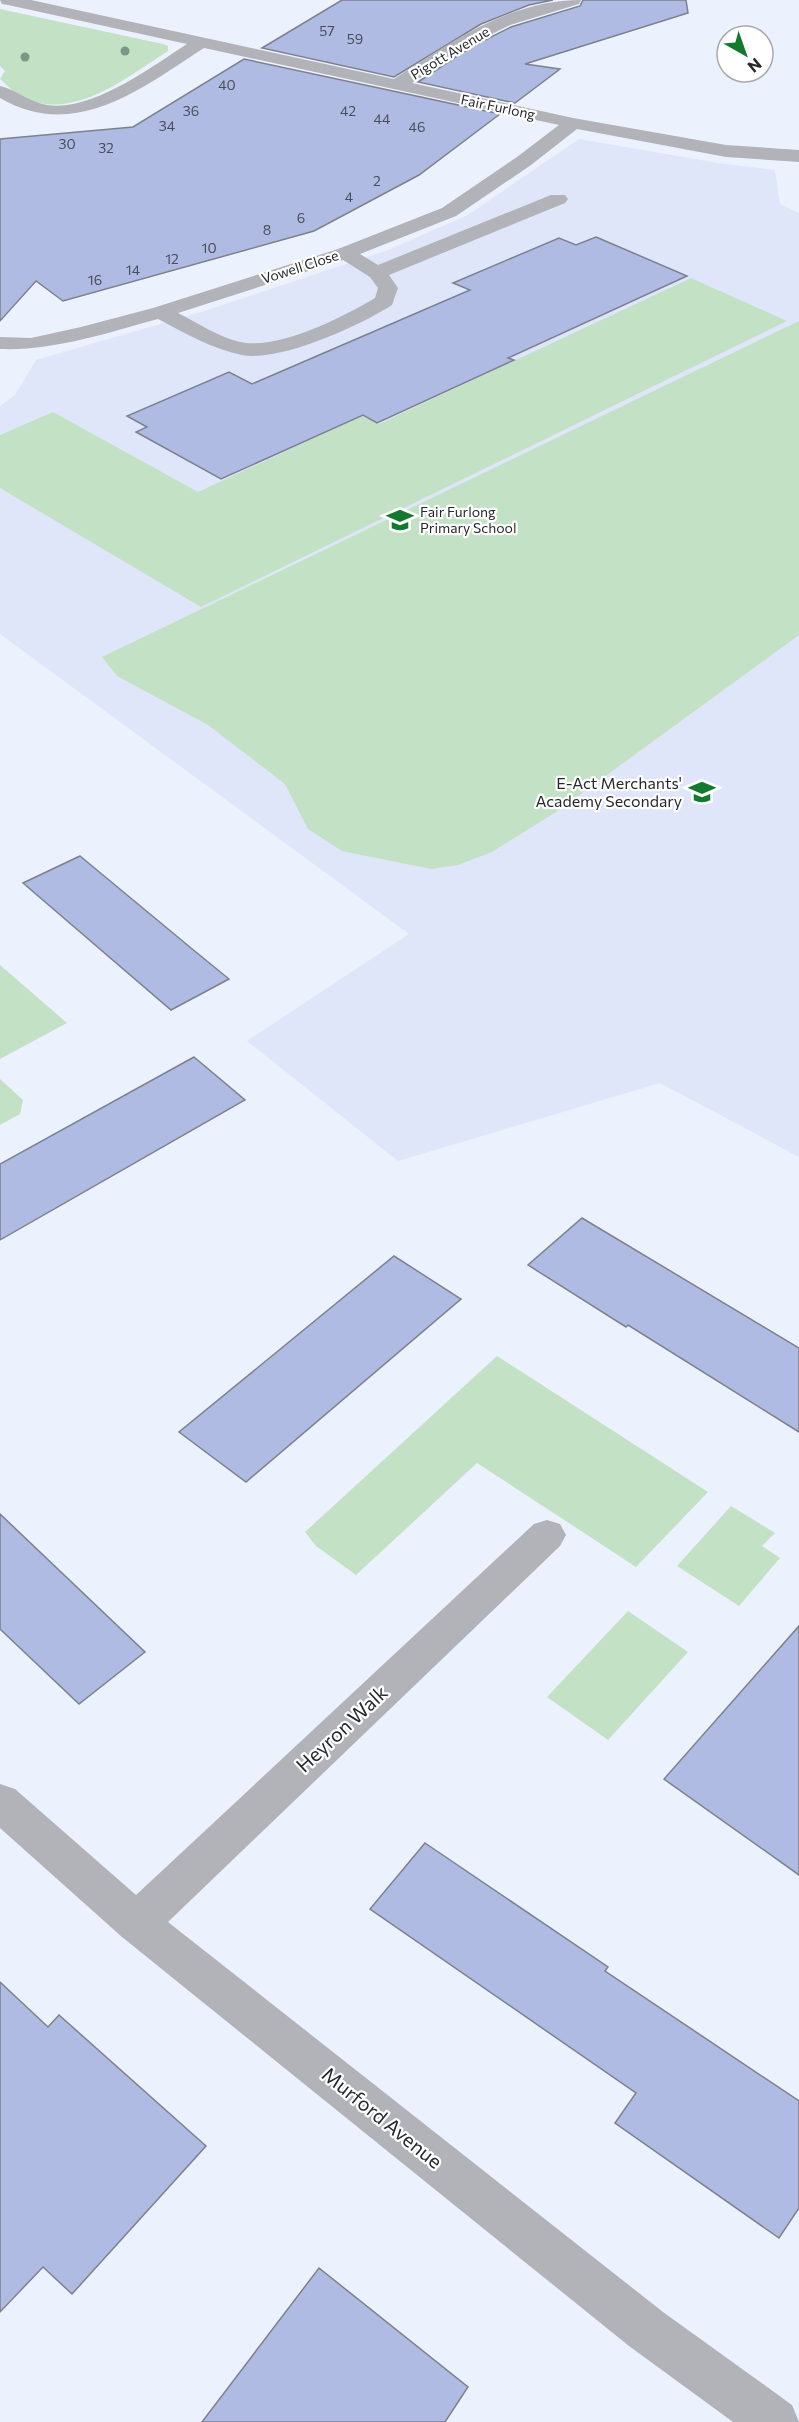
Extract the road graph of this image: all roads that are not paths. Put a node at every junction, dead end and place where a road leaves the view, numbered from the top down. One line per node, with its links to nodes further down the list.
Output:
1 (8, 0): 4 (street, Fair Furlong)
2 (573, 0): 6 (street, Pigott Avenue)
3 (98, 5): 4 (street)
4 (79, 15): 5 (street, Fair Furlong)
5 (200, 43): 6 (street, Fair Furlong); 7 (street)
6 (396, 85): 8 (street, Fair Furlong)
7 (0, 91)
8 (573, 123): 9 (street, Fair Furlong); 11 (street, Vowell Close)
9 (799, 156)
10 (558, 200): 12 (street)
11 (345, 253): 12 (street); 13 (street, Vowell Close)
12 (377, 273): 13 (street)
13 (160, 312): 14 (street, Vowell Close)
14 (0, 343)
15 (546, 1535): 17 (street, Heyron Walk)
16 (0, 1802): 17 (street, Murford Avenue)
17 (137, 1923): 18 (street, Murford Avenue)
18 (775, 2422)

